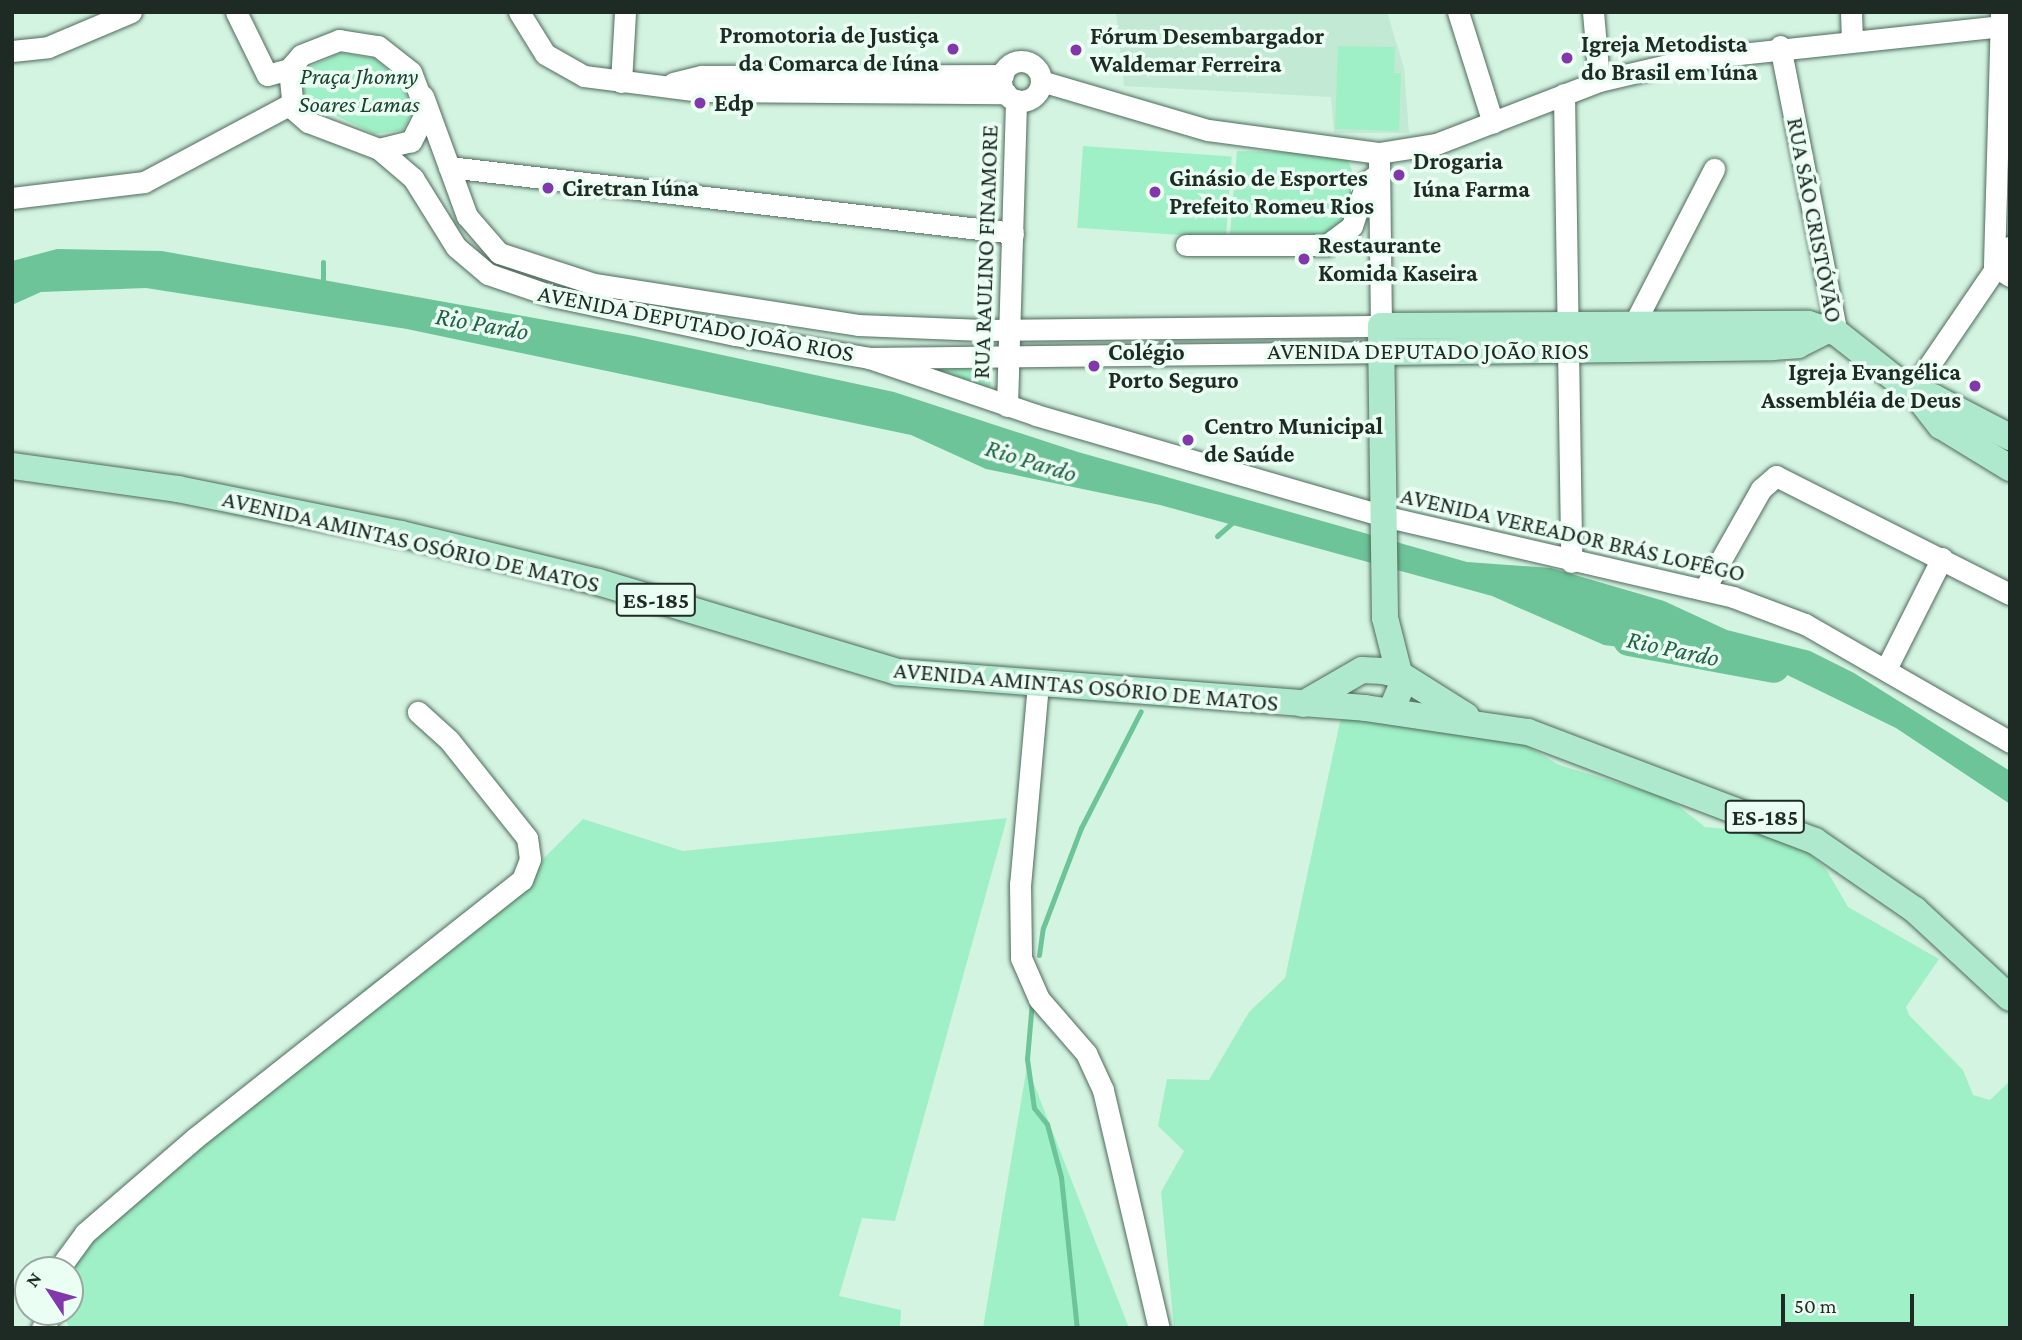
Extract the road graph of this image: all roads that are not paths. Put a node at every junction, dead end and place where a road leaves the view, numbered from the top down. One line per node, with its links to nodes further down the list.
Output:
1 (131, 12): 11 (street)
2 (236, 12): 12 (street)
3 (519, 12): 15 (street)
4 (625, 12): 15 (street)
5 (1458, 12): 20 (street)
6 (1593, 12): 14 (street)
7 (1851, 12): 9 (street)
8 (2001, 19): 9 (street); 29 (street)
9 (1852, 40): 10 (street)
10 (1780, 46): 14 (street); 33 (street, RUA SÃO CRISTÓVÃO)
11 (12, 51)
12 (289, 69): 18 (street); 19 (street)
13 (1041, 81): 16 (street); 16 (street); 22 (street)
14 (1599, 81): 17 (street)
15 (621, 82): 16 (street)
16 (1008, 89): 26 (street, RUA RAULINO FINAMORE)
17 (1564, 94): 20 (street); 34 (street)
18 (423, 96): 21 (street); 23 (street, AVENIDA DEPUTADO JOÃO RIOS)
19 (290, 104): 21 (street); 25 (street)
20 (1493, 123): 22 (street)
21 (379, 149): 37 (street, AVENIDA DEPUTADO JOÃO RIOS)
22 (1379, 163): 27 (street); 30 (street)
23 (449, 167): 26 (street); 32 (street, AVENIDA DEPUTADO JOÃO RIOS)
24 (1714, 169): 31 (street)
25 (12, 198)
26 (1013, 233): 32 (street, RUA RAULINO FINAMORE)
27 (1186, 245)
28 (2010, 247): 29 (street)
29 (2002, 271): 38 (street)
30 (1381, 326): 32 (street, AVENIDA DEPUTADO JOÃO RIOS); 34 (main road, AVENIDA DEPUTADO JOÃO RIOS); 35 (main road)
31 (1633, 326): 33 (main road, AVENIDA DEPUTADO JOÃO RIOS); 34 (main road, AVENIDA DEPUTADO JOÃO RIOS)
32 (1009, 328): 36 (street, RUA RAULINO FINAMORE)
33 (1832, 332): 34 (main road, AVENIDA DEPUTADO JOÃO RIOS); 38 (main road, RUA SÃO CRISTÓVÃO)
34 (1571, 339): 35 (main road, AVENIDA DEPUTADO JOÃO RIOS); 45 (street)
35 (1380, 352): 36 (street, AVENIDA DEPUTADO JOÃO RIOS); 43 (main road)
36 (1010, 354): 37 (street, AVENIDA DEPUTADO JOÃO RIOS); 39 (street, RUA RAULINO FINAMORE)
37 (869, 358): 39 (street, AVENIDA VEREADOR BRÁS LOFÊGO)
38 (1915, 394): 40 (main road, RUA SÃO CRISTÓVÃO); 42 (main road, RUA SÃO CRISTÓVÃO)
39 (1007, 406): 43 (street, AVENIDA VEREADOR BRÁS LOFÊGO)
40 (2010, 437)
41 (12, 466): 52 (main road, AVENIDA AMINTAS OSÓRIO DE MATOS / ES-185)
42 (2010, 468)
43 (1383, 526): 45 (street, AVENIDA VEREADOR BRÁS LOFÊGO); 48 (main road)
44 (1942, 558): 46 (street); 47 (street); 49 (street)
45 (1572, 562): 46 (street, AVENIDA VEREADOR BRÁS LOFÊGO)
46 (1705, 588): 49 (street, AVENIDA VEREADOR BRÁS LOFÊGO)
47 (2010, 594)
48 (1385, 614): 50 (main road); 51 (main road)
49 (1887, 667): 58 (street, AVENIDA VEREADOR BRÁS LOFÊGO)
50 (1362, 670): 51 (main road); 53 (main road); 54 (main road)
51 (1401, 675): 55 (main road); 57 (main road)
52 (1038, 684): 53 (main road, AVENIDA AMINTAS OSÓRIO DE MATOS / ES-185); 61 (street)
53 (1303, 704): 54 (main road, ES-185)
54 (1365, 708): 55 (main road, ES-185)
55 (1391, 711): 57 (main road, ES-185)
56 (418, 712): 60 (street)
57 (1474, 721): 59 (main road, ES-185)
58 (2010, 742)
59 (2010, 998)
60 (68, 1256)
61 (1159, 1328)

